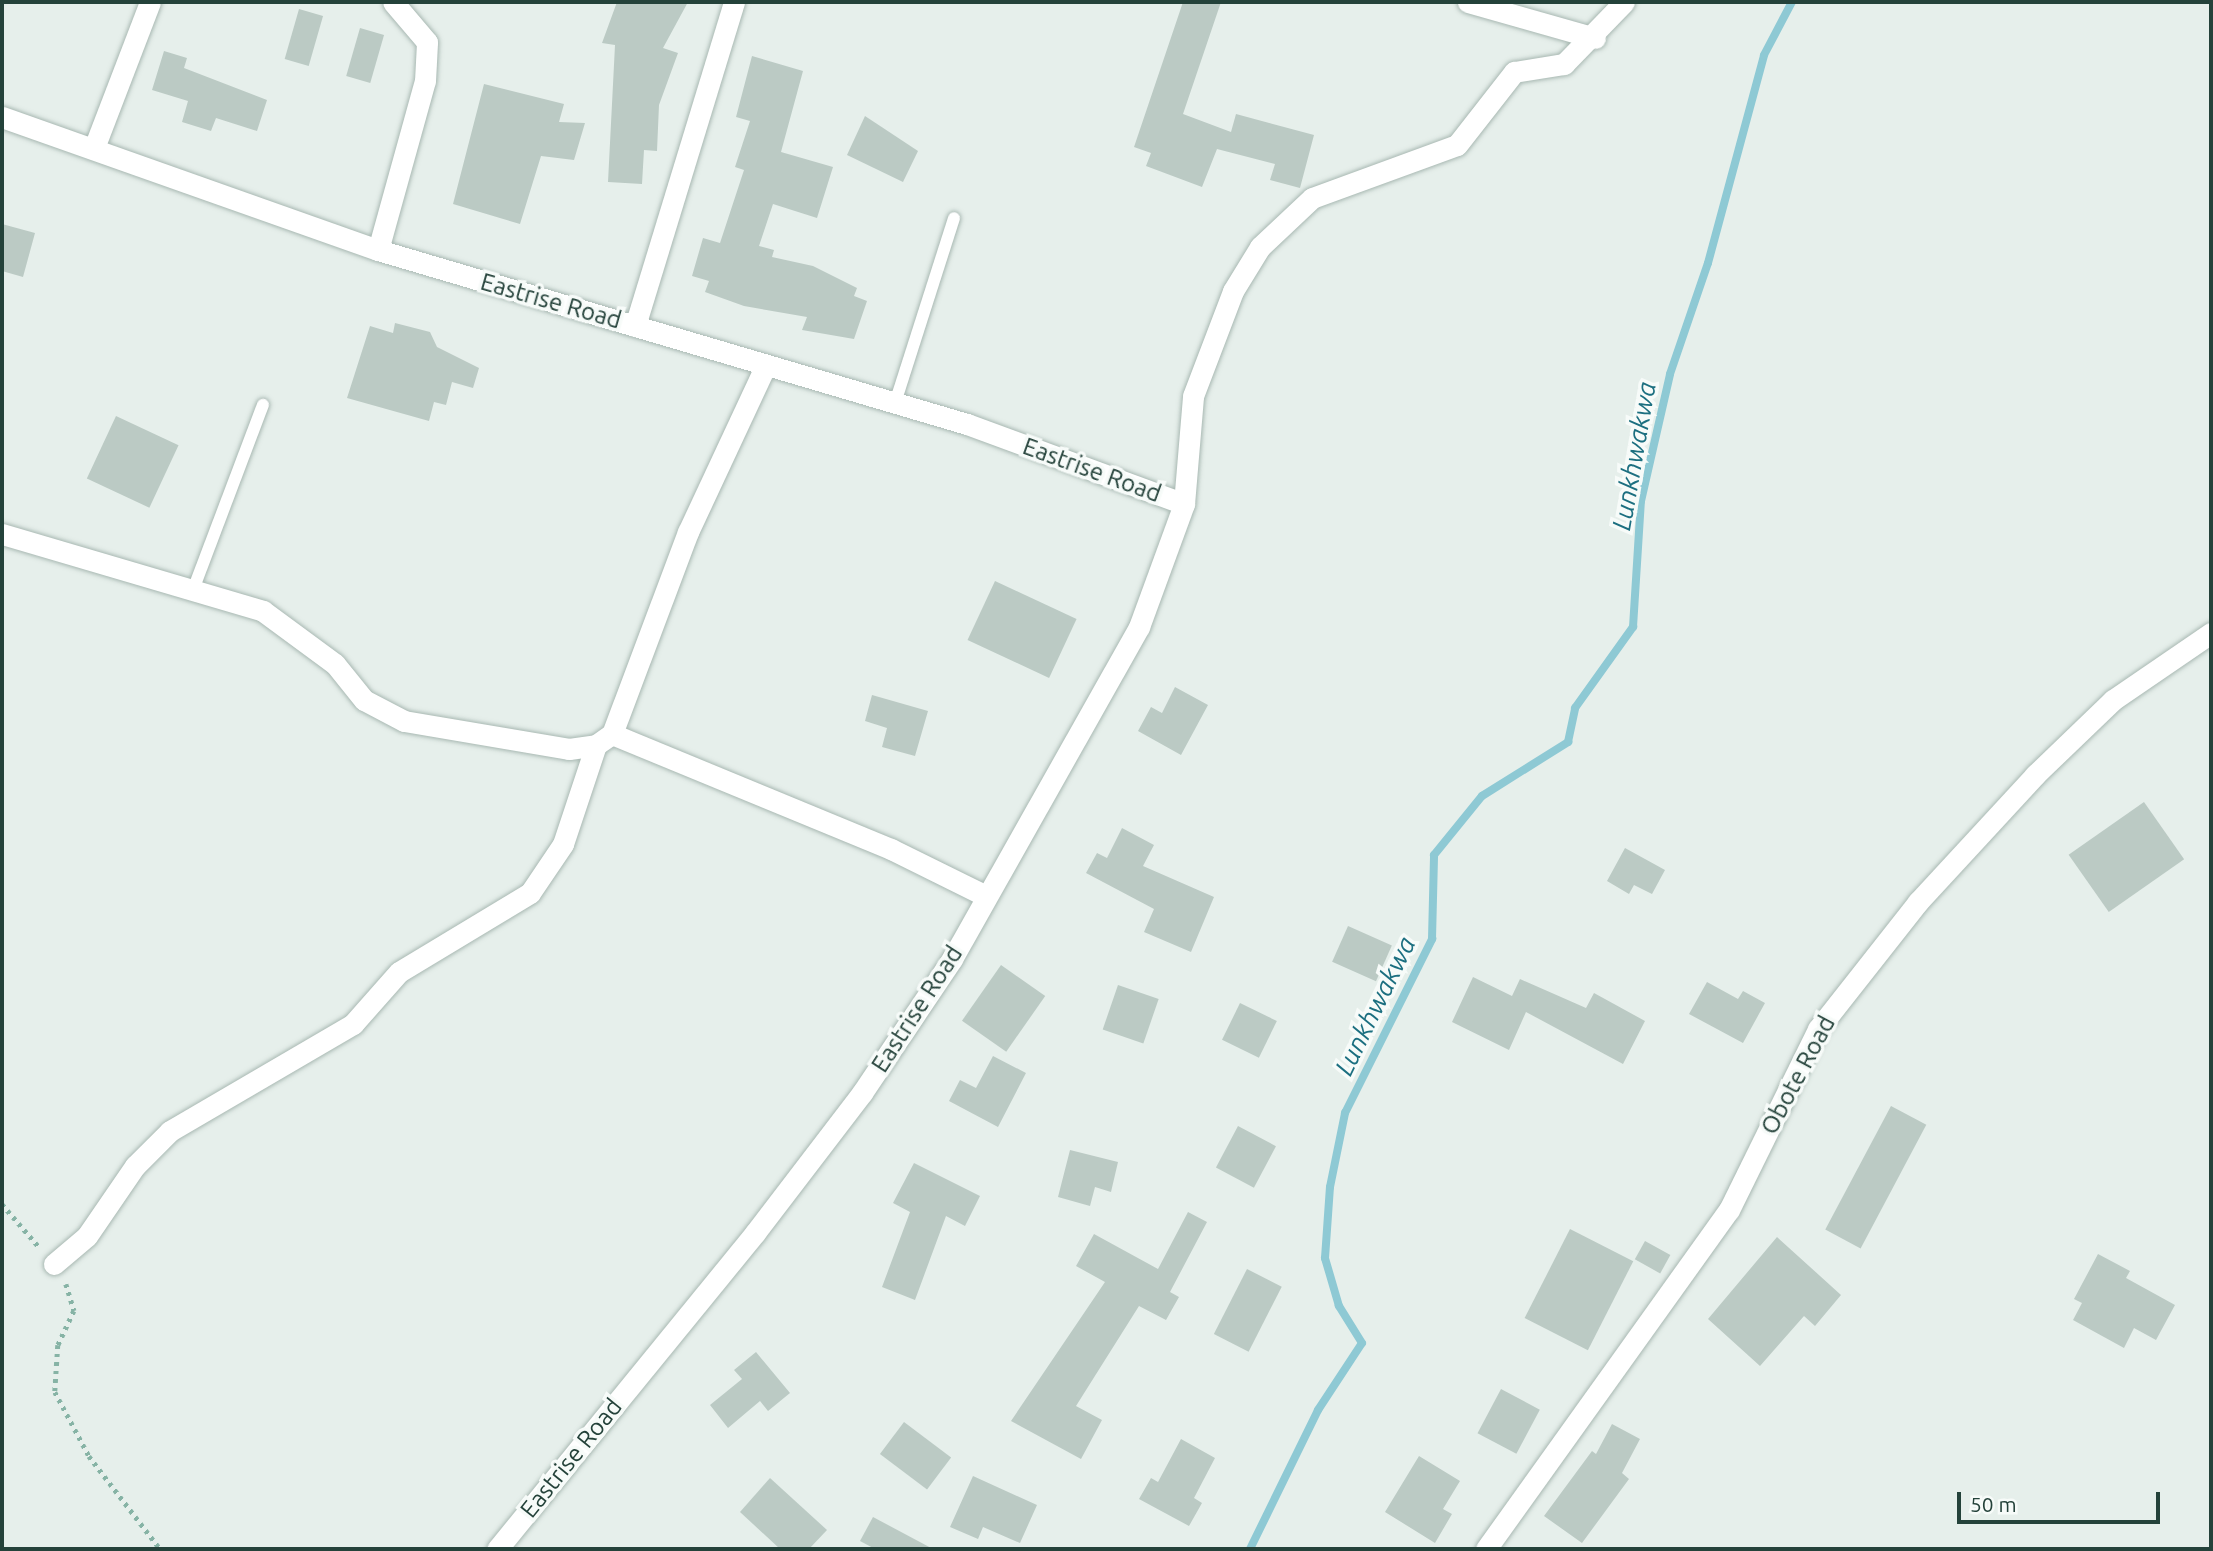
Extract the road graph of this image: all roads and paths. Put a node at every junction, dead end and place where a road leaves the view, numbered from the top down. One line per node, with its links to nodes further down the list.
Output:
1 (150, 2): 8 (street)
2 (393, 2): 10 (street)
3 (734, 2): 11 (street)
4 (1468, 2): 6 (street)
5 (1624, 2): 6 (street)
6 (1595, 38): 15 (street)
7 (2, 117): 8 (street, Eastrise Road)
8 (94, 148): 10 (street, Eastrise Road)
9 (954, 218): 13 (lane)
10 (378, 250): 11 (street, Eastrise Road)
11 (635, 326): 12 (street, Eastrise Road)
12 (766, 365): 13 (street, Eastrise Road); 19 (street)
13 (895, 403): 15 (street, Eastrise Road)
14 (263, 405): 17 (lane)
15 (1184, 504): 20 (street, Eastrise Road)
16 (2, 534): 17 (street)
17 (193, 590): 19 (street)
18 (2211, 633): 25 (street, Obote Road)
19 (604, 739): 20 (street); 22 (street)
20 (985, 895): 24 (street, Eastrise Road)
21 (2, 1204): 22 (path)
22 (54, 1264): 23 (path)
23 (160, 1549)
24 (497, 1549)
25 (1486, 1549)

